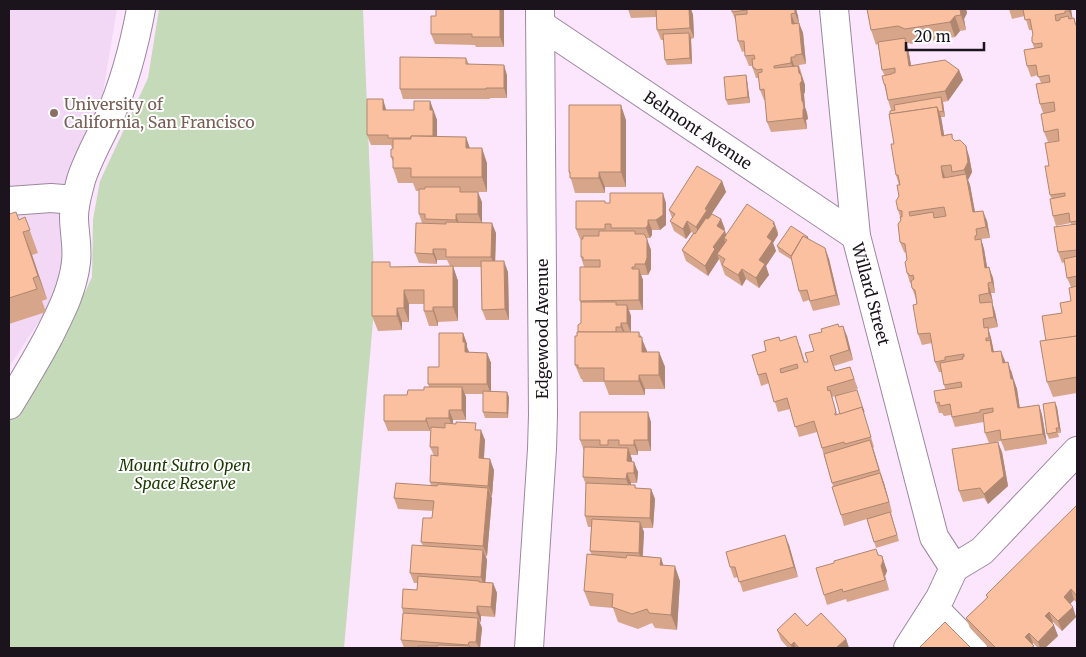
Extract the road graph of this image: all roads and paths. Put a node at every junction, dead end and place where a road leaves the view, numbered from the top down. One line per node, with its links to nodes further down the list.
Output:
1 (141, 9): 4 (street)
2 (834, 9): 6 (street, Willard Street)
3 (540, 17): 6 (street, Belmont Avenue); 11 (street, Edgewood Avenue)
4 (75, 200): 5 (street); 7 (street)
5 (9, 201)
6 (856, 236): 9 (street, Willard Street)
7 (10, 400)
8 (1077, 451): 9 (street)
9 (954, 568): 10 (street)
10 (934, 608): 12 (street); 13 (street)
11 (529, 648)
12 (908, 648)
13 (973, 648)

